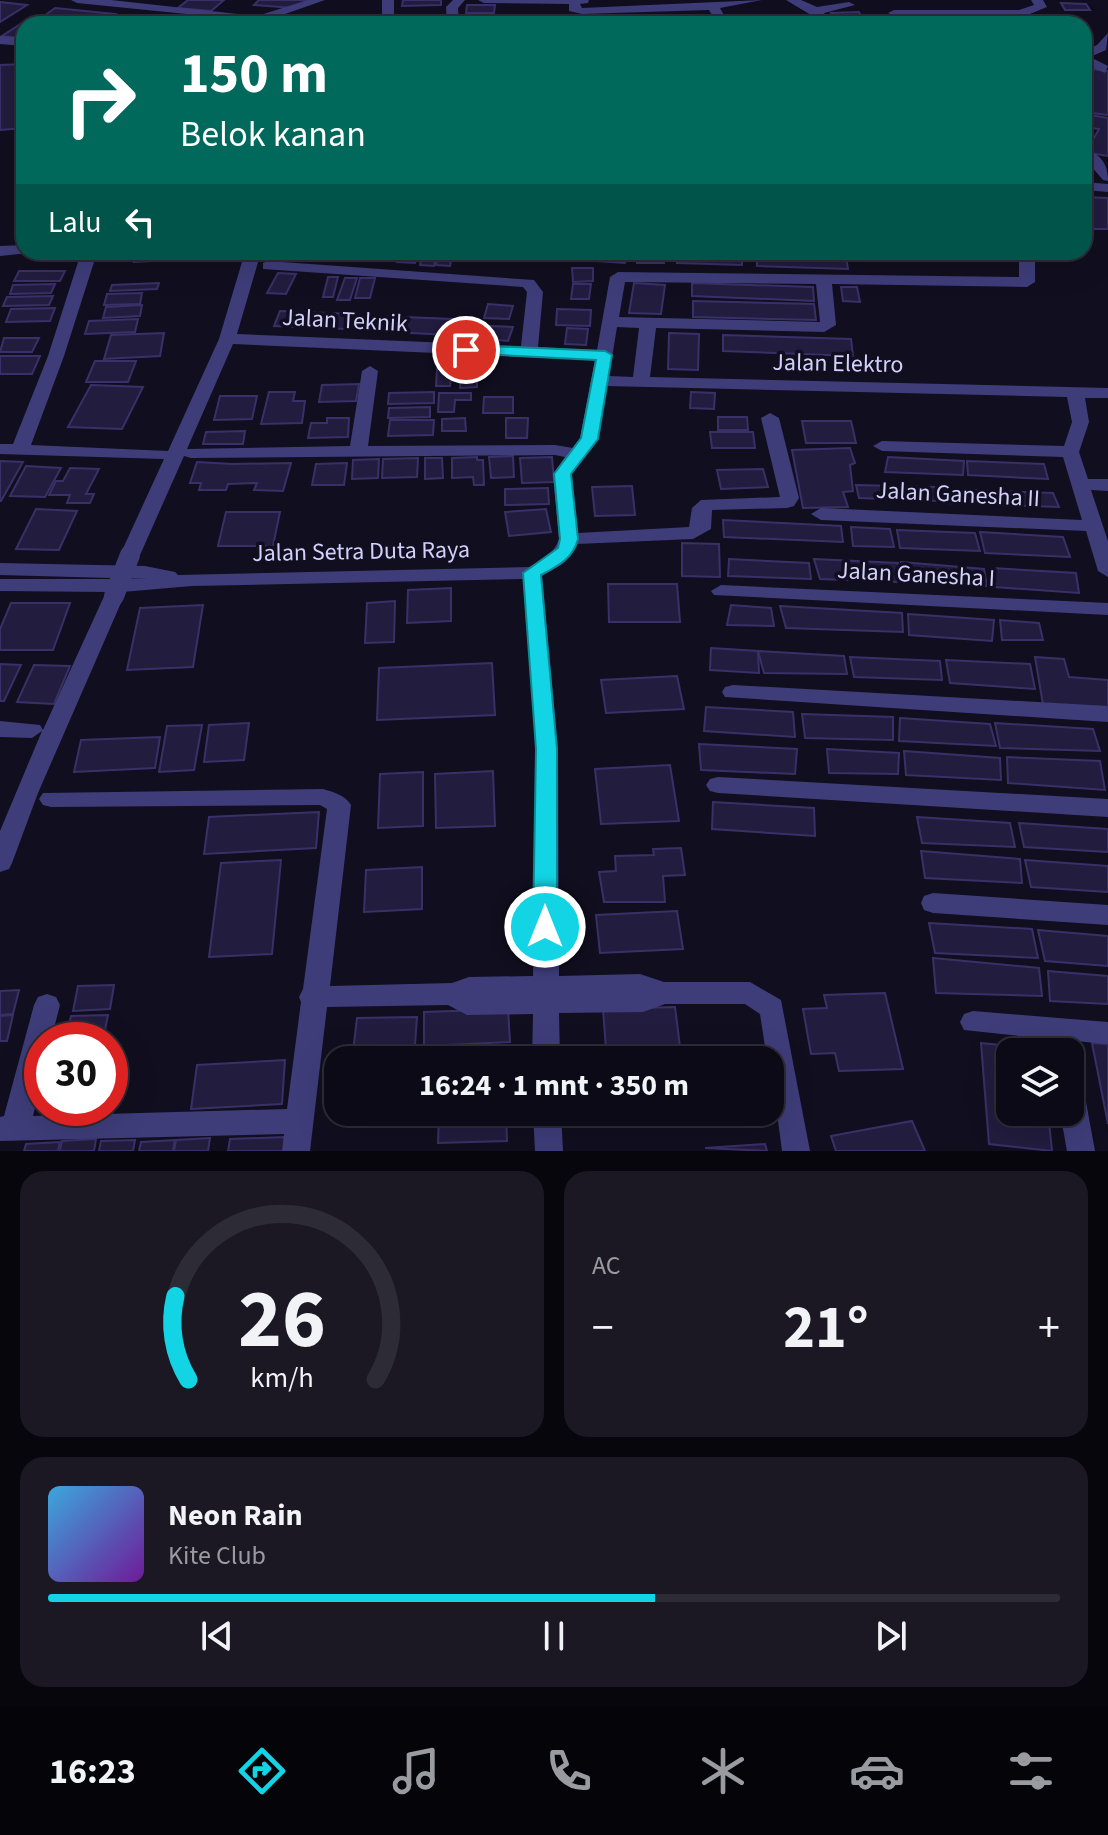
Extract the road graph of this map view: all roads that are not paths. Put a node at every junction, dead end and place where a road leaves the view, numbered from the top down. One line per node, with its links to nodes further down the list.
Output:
1 (77, 0): 11 (street)
2 (319, 0): 12 (street)
3 (484, 0): 9 (street)
4 (756, 0): 10 (street)
5 (792, 0): 13 (street)
6 (1037, 0): 8 (street)
7 (849, 5): 14 (street)
8 (1024, 12): 15 (street)
9 (573, 14): 10 (street)
10 (718, 15)
11 (213, 16)
12 (279, 16)
13 (818, 16)
14 (829, 16)
15 (939, 16)
16 (1108, 37): 17 (street)
17 (1092, 53)
18 (1092, 62): 19 (street)
19 (1105, 69)
20 (1092, 156): 21 (street)
21 (1108, 177)
22 (87, 260): 40 (street)
23 (251, 260): 29 (street)
24 (1027, 260): 26 (street)
25 (268, 266): 30 (street)
26 (823, 277): 27 (street); 28 (street)
27 (610, 322): 28 (street); 31 (street)
28 (648, 323): 34 (street)
29 (227, 339): 30 (street, Jalan Teknik); 65 (street, bridge)
30 (529, 352): 31 (street, Jalan Teknik)
31 (605, 355): 33 (street)
32 (370, 371): 43 (street)
33 (601, 381): 34 (street, Jalan Elektro); 45 (street)
34 (641, 382): 35 (street, Jalan Elektro)
35 (1074, 392): 36 (street, Jalan Elektro); 41 (street)
36 (1108, 393)
37 (770, 418): 50 (street)
38 (882, 446): 41 (street)
39 (0, 449): 40 (street)
40 (20, 450): 44 (street)
41 (1070, 452): 46 (street)
42 (191, 453): 43 (street)
43 (358, 453): 45 (street)
44 (161, 454)
45 (577, 454): 50 (street)
46 (1080, 484): 47 (street); 49 (street)
47 (1108, 485)
48 (821, 514): 49 (street, Jalan Ganesha II)
49 (1093, 526): 52 (street)
50 (569, 539): 53 (street)
51 (0, 569): 54 (street, Jalan Setra Duta Raya)
52 (1108, 570)
53 (532, 573): 54 (street, Jalan Setra Duta Raya); 68 (street)
54 (71, 578): 55 (street, Jalan Setra Duta Raya)
55 (0, 585)
56 (721, 591): 57 (street, Jalan Ganesha I)
57 (1108, 609)
58 (733, 692): 59 (street)
59 (1108, 714)
60 (0, 729): 61 (street)
61 (32, 730)
62 (718, 785): 64 (street)
63 (51, 799): 69 (street)
64 (1108, 808)
65 (0, 863)
66 (933, 903): 67 (street)
67 (1108, 915)
68 (544, 995): 69 (street); 75 (street); 82 (street)
69 (312, 997): 76 (street)
70 (47, 1005): 79 (street)
71 (973, 1022): 73 (street)
72 (1108, 1033): 74 (street)
73 (1051, 1038)
74 (1074, 1038)
75 (546, 1046)
76 (299, 1121): 79 (street); 80 (street)
77 (548, 1126): 81 (street)
78 (1076, 1126): 83 (street)
79 (7, 1129)
80 (296, 1151)
81 (549, 1151)
82 (796, 1151)
83 (1081, 1151)

